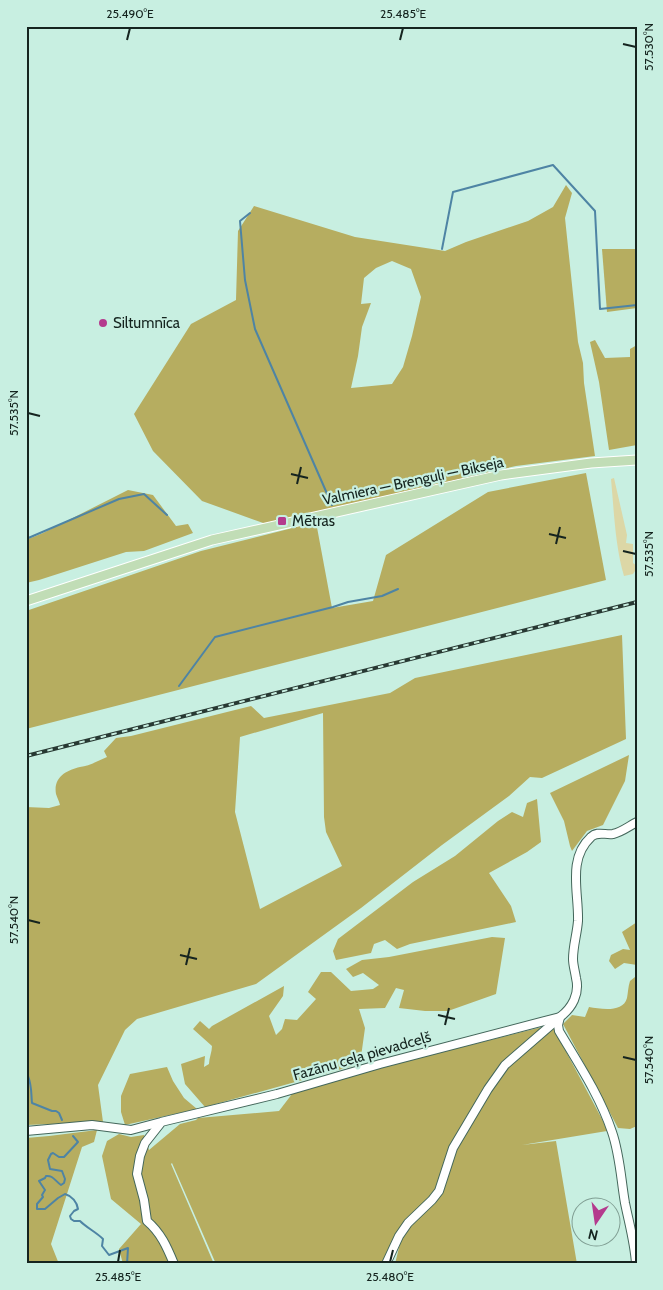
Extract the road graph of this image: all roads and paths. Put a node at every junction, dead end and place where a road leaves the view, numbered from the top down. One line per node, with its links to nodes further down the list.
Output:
1 (637, 460): 2 (main road, Valmiera — Brenguļi — Bikseja)
2 (26, 601)
3 (637, 822): 4 (street)
4 (560, 1017): 5 (street, Fazānu ceļa pievadceļš); 8 (street); 9 (street)
5 (161, 1122): 6 (street, Fazānu ceļa pievadceļš); 7 (street)
6 (26, 1131)
7 (174, 1264)
8 (386, 1264)
9 (636, 1264)

